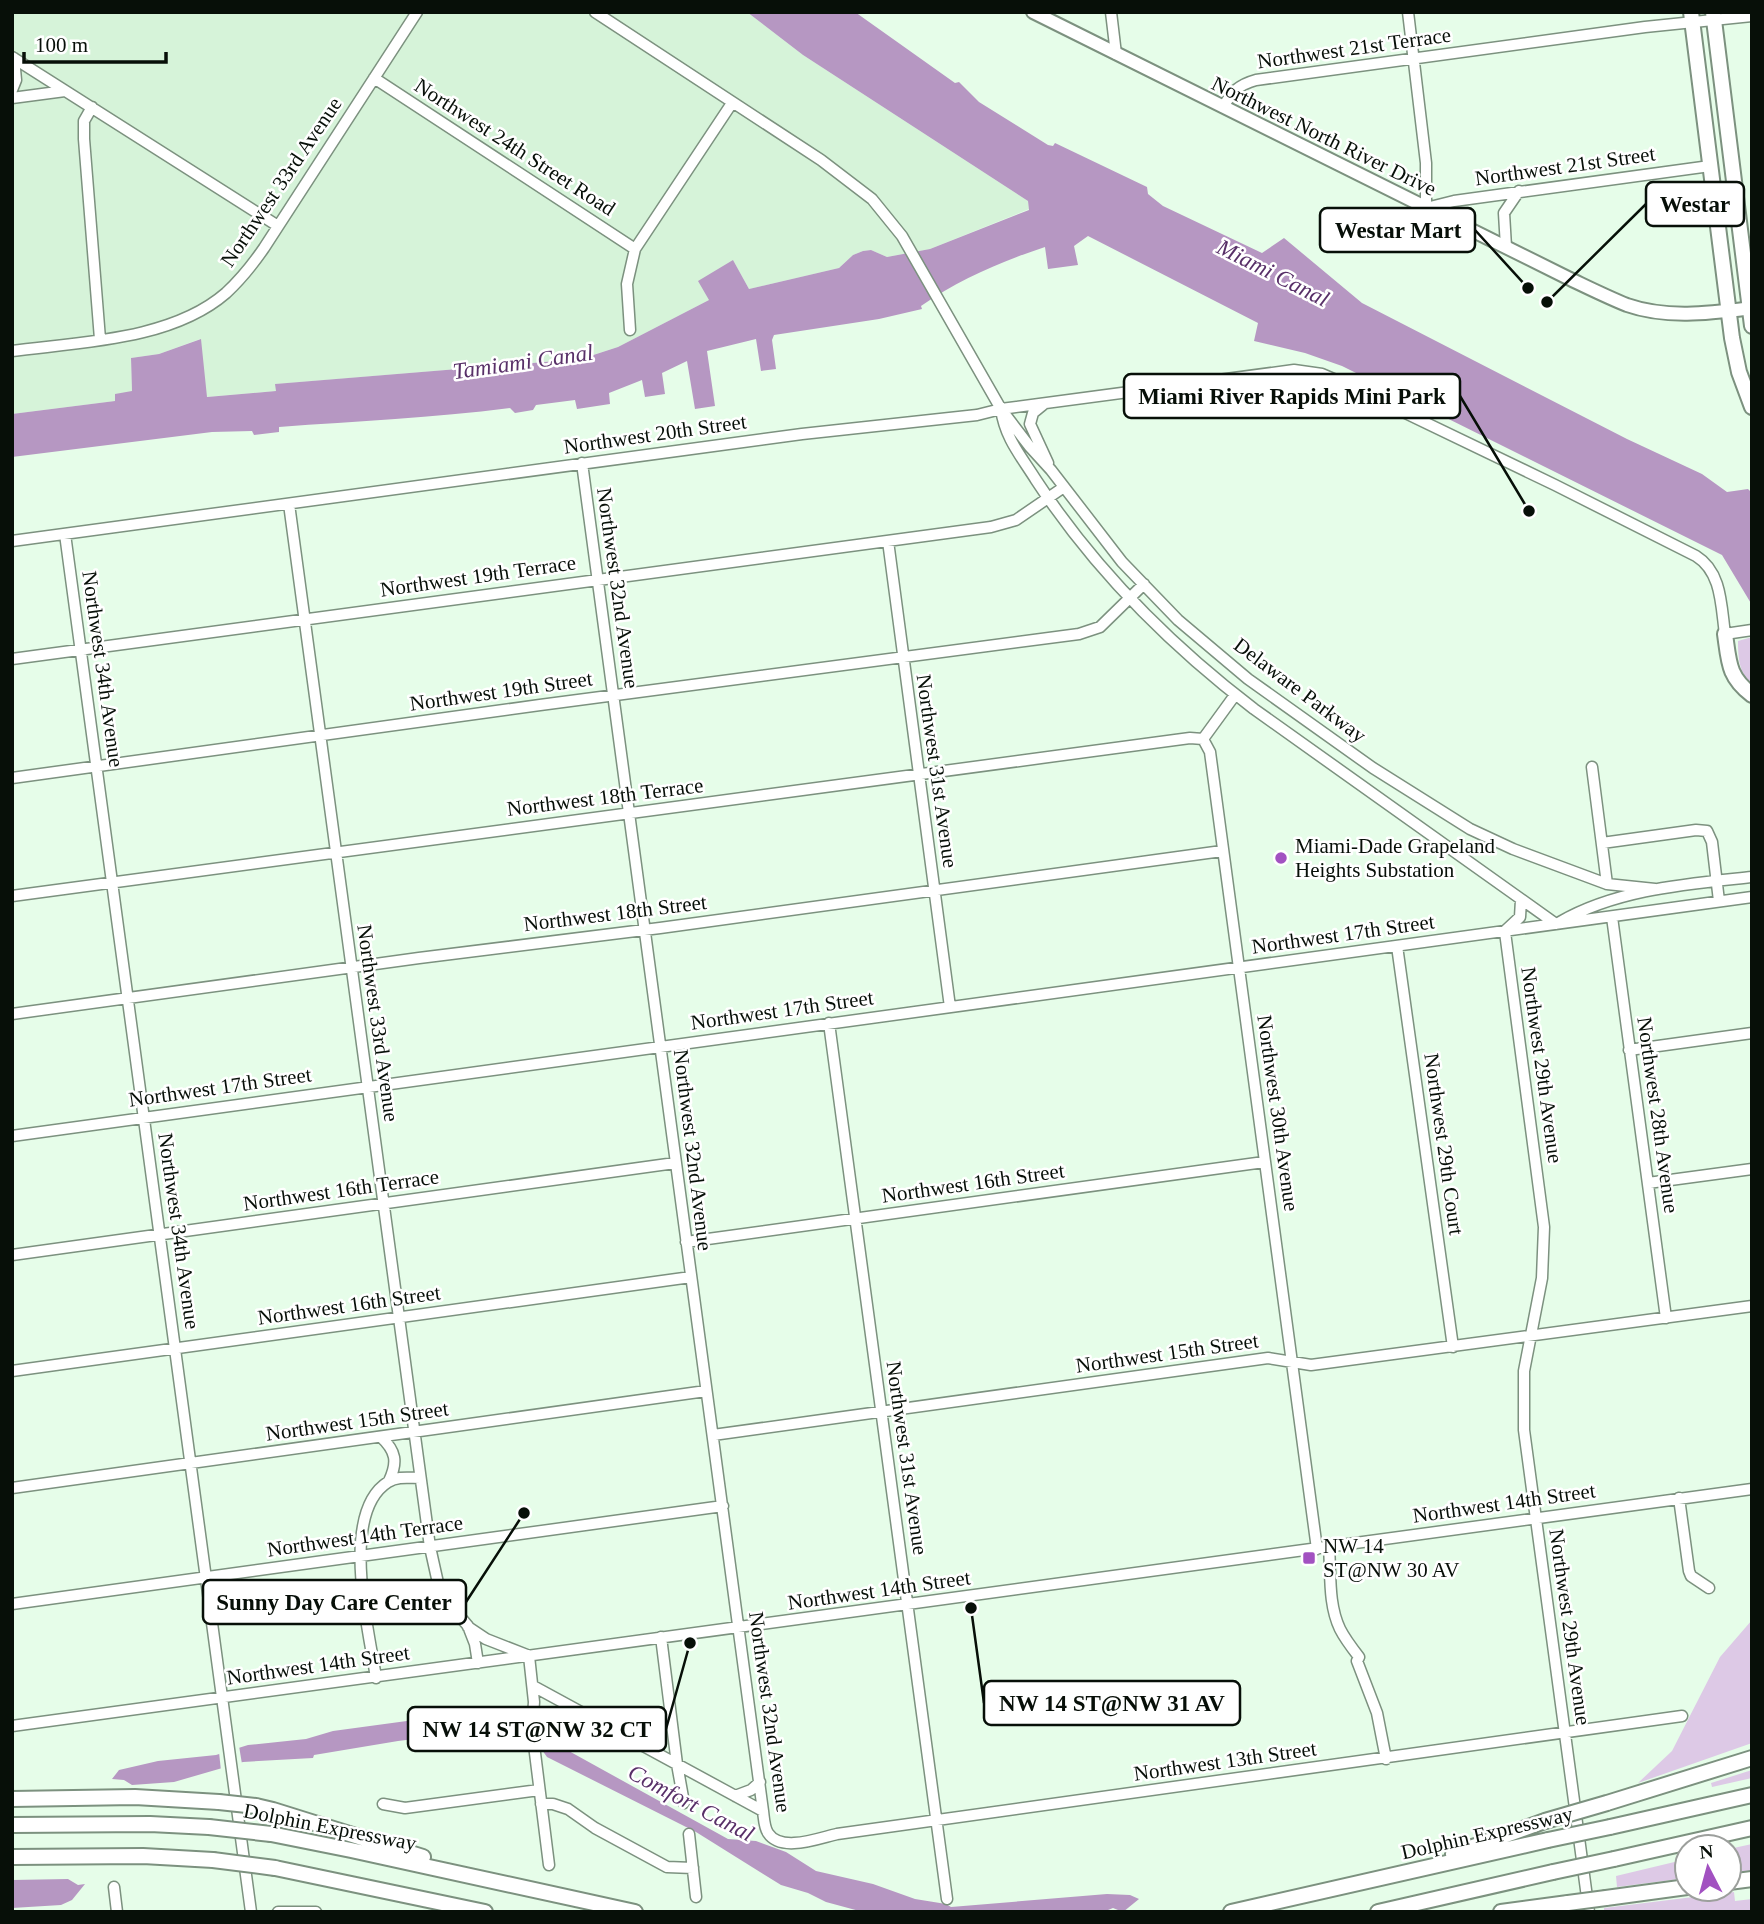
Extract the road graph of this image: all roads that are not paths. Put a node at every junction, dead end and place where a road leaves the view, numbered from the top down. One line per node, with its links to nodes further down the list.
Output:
1 (417, 12): 12 (street, Northwest 33rd Avenue)
2 (595, 12): 16 (street, Delaware Parkway)
3 (1033, 12): 9 (main road, Northwest North River Drive)
4 (1111, 12): 9 (street)
5 (1408, 12): 11 (street)
6 (1752, 16): 8 (street, Northwest 21st Terrace)
7 (1692, 17): 8 (street, Northwest 21st Terrace); 11 (street, Northwest 21st Terrace); 19 (highway)
8 (1713, 17): 25 (highway)
9 (1116, 54): 18 (main road, Northwest North River Drive)
10 (13, 58): 13 (street); 14 (street)
11 (1413, 59): 18 (street, Northwest 21st Terrace); 21 (street)
12 (374, 78): 22 (street, Northwest 33rd Avenue); 24 (street, Northwest 24th Street Road)
13 (12, 90)
14 (66, 91): 15 (street); 17 (street)
15 (12, 98)
16 (732, 103): 24 (street); 33 (street, Delaware Parkway)
17 (92, 107): 22 (street); 29 (street)
18 (1223, 107): 21 (main road, Northwest North River Drive)
19 (1710, 166): 20 (street, Northwest 21st Street); 26 (highway)
20 (1519, 191): 21 (street, Northwest 21st Street); 23 (street)
21 (1426, 208): 23 (main road, Northwest North River Drive)
22 (278, 226): 29 (street, Northwest 33rd Avenue)
23 (1506, 247): 26 (main road, Northwest North River Drive)
24 (635, 249): 28 (street)
25 (1751, 308): 26 (main road); 27 (highway)
26 (1728, 311): 32 (highway)
27 (1752, 326)
28 (630, 330)
29 (100, 339): 30 (street)
30 (12, 351)
31 (1045, 403): 33 (street, Northwest 20th Street); 35 (street); 47 (street, Northwest 20th Street)
32 (1752, 407)
33 (1001, 409): 34 (street, Northwest 20th Street); 35 (street, Delaware Parkway); 37 (street, Delaware Parkway)
34 (582, 463): 38 (street, Northwest 20th Street); 42 (street, Northwest 32nd Avenue)
35 (1051, 470): 36 (street, Delaware Parkway)
36 (1064, 488): 37 (street, Northwest 19th Terrace); 43 (street, Delaware Parkway)
37 (1048, 498): 41 (street, Northwest 19th Terrace); 44 (street, Delaware Parkway)
38 (289, 504): 39 (street, Northwest 20th Street); 45 (street, Northwest 33rd Avenue)
39 (65, 534): 40 (street, Northwest 20th Street); 48 (street, Northwest 34th Avenue)
40 (12, 541)
41 (888, 541): 42 (street, Northwest 19th Terrace); 49 (street, Northwest 31st Avenue)
42 (598, 579): 45 (street, Northwest 19th Terrace); 53 (street, Northwest 32nd Avenue)
43 (1144, 584): 44 (street, Northwest 19th Street); 67 (street, Delaware Parkway)
44 (1129, 600): 49 (street, Northwest 19th Street); 52 (street, Delaware Parkway)
45 (304, 620): 48 (street, Northwest 19th Terrace); 54 (street, Northwest 33rd Avenue)
46 (1752, 630): 47 (street)
47 (1725, 634): 51 (highway)
48 (81, 650): 50 (street, Northwest 19th Terrace); 56 (street, Northwest 34th Avenue)
49 (902, 657): 53 (street, Northwest 19th Street); 58 (street, Northwest 31st Avenue)
50 (12, 659)
51 (1750, 693)
52 (1236, 695): 55 (street); 72 (street, Delaware Parkway)
53 (613, 696): 54 (street, Northwest 19th Street); 60 (street, Northwest 32nd Avenue)
54 (320, 736): 56 (street, Northwest 19th Street); 63 (street, Northwest 33rd Avenue)
55 (1203, 739): 58 (street, Northwest 18th Terrace); 62 (street, Northwest 30th Avenue)
56 (97, 767): 59 (street, Northwest 19th Street); 66 (street, Northwest 34th Avenue)
57 (1592, 767): 61 (street)
58 (918, 774): 60 (street, Northwest 18th Terrace); 69 (street, Northwest 31st Avenue)
59 (12, 778)
60 (629, 812): 63 (street, Northwest 18th Terrace); 76 (street, Northwest 32nd Avenue)
61 (1602, 843): 65 (street); 67 (street)
62 (1222, 851): 69 (street, Northwest 18th Street); 79 (street, Northwest 30th Avenue)
63 (336, 852): 66 (street, Northwest 18th Terrace); 80 (street, Northwest 33rd Avenue)
64 (1752, 877): 65 (street, Northwest 17th Street)
65 (1717, 881): 68 (street, Northwest 17th Street); 73 (street)
66 (112, 883): 70 (street, Northwest 18th Terrace); 81 (street, Northwest 34th Avenue)
67 (1607, 884): 68 (street, Delaware Parkway)
68 (1655, 889): 75 (street, Northwest 17th Street)
69 (934, 891): 76 (street, Northwest 18th Street); 82 (street, Northwest 31st Avenue)
70 (12, 896)
71 (1752, 897): 73 (street, Northwest 17th Street)
72 (1521, 900): 75 (street, Delaware Parkway); 77 (street)
73 (1719, 901): 74 (street, Northwest 17th Street)
74 (1612, 917): 75 (street, Northwest 17th Street); 87 (street, Northwest 28th Avenue)
75 (1556, 924): 77 (street, Northwest 17th Street)
76 (644, 929): 80 (street, Northwest 18th Street); 86 (street, Northwest 32nd Avenue)
77 (1505, 932): 78 (street, Northwest 17th Street); 104 (street, Northwest 29th Avenue)
78 (1397, 946): 79 (street, Northwest 17th Street); 105 (street, Northwest 29th Court)
79 (1238, 967): 82 (street, Northwest 17th Street); 91 (street, Northwest 30th Avenue)
80 (351, 968): 81 (street, Northwest 18th Street); 88 (street, Northwest 33rd Avenue)
81 (127, 998): 83 (street, Northwest 18th Street); 89 (street, Northwest 34th Avenue)
82 (950, 1007): 84 (street, Northwest 17th Street)
83 (12, 1014)
84 (829, 1023): 86 (street, Northwest 17th Street); 96 (street, Northwest 31st Avenue)
85 (1752, 1033): 87 (street)
86 (660, 1046): 88 (street, Northwest 17th Street); 92 (street, Northwest 32nd Avenue)
87 (1629, 1050): 94 (street, Northwest 28th Avenue)
88 (368, 1086): 89 (street, Northwest 17th Street); 95 (street, Northwest 33rd Avenue)
89 (144, 1117): 90 (street, Northwest 17th Street); 97 (street, Northwest 34th Avenue)
90 (12, 1136)
91 (1264, 1162): 96 (street, Northwest 16th Street); 107 (street, Northwest 30th Avenue)
92 (675, 1163): 95 (street, Northwest 16th Terrace); 98 (street, Northwest 32nd Avenue)
93 (1752, 1169): 94 (street)
94 (1648, 1183): 103 (street, Northwest 28th Avenue)
95 (383, 1203): 97 (street, Northwest 16th Terrace); 102 (street, Northwest 33rd Avenue)
96 (855, 1218): 98 (street, Northwest 16th Street); 110 (street, Northwest 31st Avenue)
97 (159, 1235): 99 (street, Northwest 16th Terrace); 106 (street, Northwest 34th Avenue)
98 (686, 1242): 100 (street, Northwest 32nd Avenue)
99 (12, 1255)
100 (691, 1277): 102 (street, Northwest 16th Street); 109 (street, Northwest 32nd Avenue)
101 (1752, 1306): 103 (street, Northwest 15th Street)
102 (398, 1318): 106 (street, Northwest 16th Street); 111 (street, Northwest 33rd Avenue)
103 (1667, 1318): 104 (street, Northwest 15th Street)
104 (1531, 1335): 105 (street, Northwest 15th Street); 121 (street, Northwest 29th Avenue)
105 (1453, 1347): 107 (street, Northwest 15th Street)
106 (175, 1349): 108 (street, Northwest 16th Street); 114 (street, Northwest 34th Avenue)
107 (1292, 1362): 110 (street, Northwest 15th Street); 124 (street, Northwest 30th Avenue)
108 (12, 1371)
109 (706, 1391): 111 (street, Northwest 15th Street); 112 (street, Northwest 32nd Avenue)
110 (881, 1411): 112 (street, Northwest 15th Street); 129 (street, Northwest 31st Avenue)
111 (413, 1433): 113 (street, Northwest 15th Street); 115 (street, Northwest 33rd Avenue)
112 (713, 1435): 120 (street, Northwest 32nd Avenue)
113 (381, 1437): 114 (street, Northwest 15th Street); 116 (street)
114 (191, 1463): 117 (street, Northwest 15th Street); 126 (street, Northwest 34th Avenue)
115 (420, 1478): 116 (street); 122 (street, Northwest 33rd Avenue)
116 (389, 1481): 125 (street)
117 (12, 1488)
118 (1752, 1489): 119 (street, Northwest 14th Street)
119 (1679, 1498): 121 (street, Northwest 14th Street); 127 (street)
120 (723, 1506): 122 (street, Northwest 14th Terrace); 131 (street, Northwest 32nd Avenue)
121 (1536, 1518): 123 (street, Northwest 14th Street); 140 (street, Northwest 29th Avenue)
122 (430, 1547): 125 (street, Northwest 14th Terrace); 130 (street, Northwest 33rd Avenue)
123 (1329, 1547): 124 (street, Northwest 14th Street); 142 (street)
124 (1317, 1549): 129 (street, Northwest 14th Street)
125 (359, 1556): 126 (street, Northwest 14th Terrace); 135 (street)
126 (206, 1578): 128 (street, Northwest 14th Terrace); 137 (street, Northwest 34th Avenue)
127 (1709, 1588)
128 (12, 1604)
129 (907, 1605): 131 (street, Northwest 14th Street); 153 (street, Northwest 31st Avenue)
130 (468, 1626): 133 (street); 134 (street)
131 (739, 1627): 132 (street, Northwest 14th Street); 144 (street, Northwest 32nd Avenue)
132 (661, 1637): 133 (street, Northwest 14th Street); 143 (street)
133 (530, 1656): 134 (street, Northwest 14th Street); 136 (street)
134 (478, 1663): 135 (street, Northwest 14th Street)
135 (376, 1678): 137 (street, Northwest 14th Street)
136 (533, 1686): 143 (street); 145 (street)
137 (222, 1698): 139 (street, Northwest 14th Street); 170 (street, Northwest 34th Avenue)
138 (1682, 1716): 140 (street, Northwest 13th Street)
139 (12, 1726)
140 (1565, 1733): 142 (street, Northwest 13th Street); 178 (street, Northwest 29th Avenue)
141 (1752, 1758): 163 (highway, bridge)
142 (1386, 1759): 153 (street, Northwest 13th Street)
143 (677, 1764): 147 (street); 149 (street)
144 (760, 1782): 147 (street); 152 (street, Northwest 32nd Avenue)
145 (538, 1790): 150 (street); 151 (street)
146 (1752, 1795): 163 (highway, Dolphin Expressway, bridge)
147 (735, 1796): 152 (street)
148 (12, 1799): 164 (highway, bridge)
149 (684, 1803)
150 (383, 1804)
151 (541, 1804): 161 (street); 162 (street)
152 (763, 1811): 157 (street, Northwest 32nd Avenue)
153 (936, 1820): 157 (street, Northwest 13th Street); 168 (street, Northwest 31st Avenue)
154 (12, 1825): 164 (highway, Dolphin Expressway, bridge)
155 (1752, 1828): 176 (highway, bridge)
156 (689, 1834): 162 (street)
157 (774, 1839)
158 (54, 1856): 159 (highway); 160 (highway); 173 (highway, bridge)
159 (12, 1857)
160 (12, 1863)
161 (549, 1865)
162 (693, 1868): 167 (street)
163 (1393, 1875): 175 (highway, Dolphin Expressway)
164 (511, 1885): 174 (highway, Dolphin Expressway)
165 (114, 1887): 169 (street)
166 (1673, 1889): 177 (highway, bridge)
167 (696, 1897)
168 (947, 1899)
169 (117, 1912)
170 (251, 1912)
171 (278, 1912): 172 (street)
172 (316, 1912)
173 (485, 1912)
174 (635, 1912)
175 (1231, 1912)
176 (1378, 1912)
177 (1501, 1912)
178 (1589, 1912)

